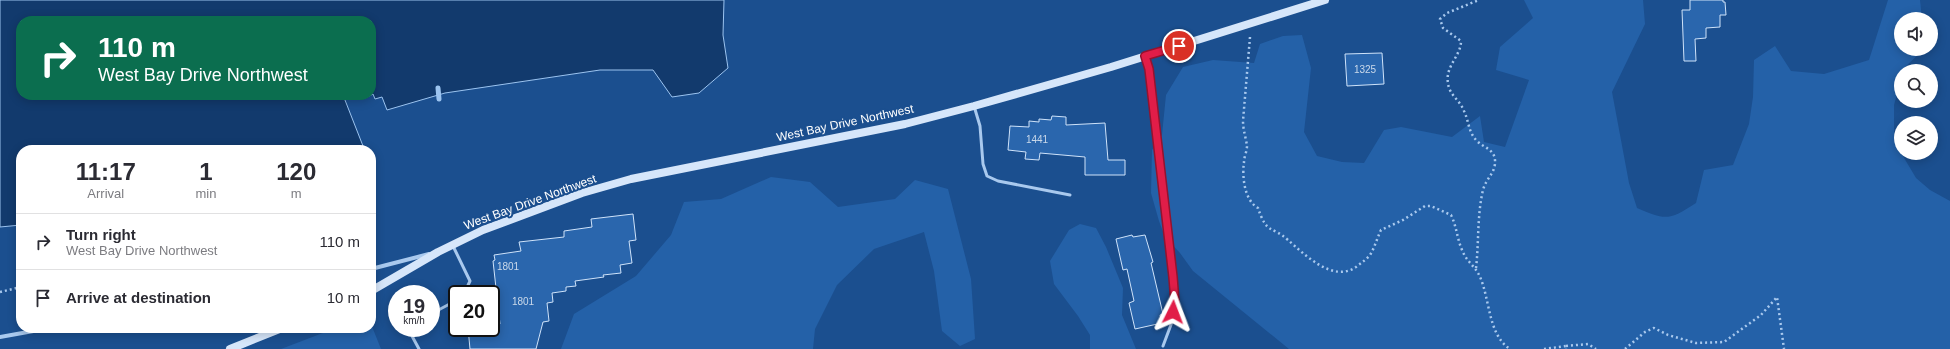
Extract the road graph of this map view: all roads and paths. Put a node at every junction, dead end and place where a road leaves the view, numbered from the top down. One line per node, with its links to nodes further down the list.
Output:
1 (1325, 0): 4 (street, West Bay Drive Northwest)
2 (1480, 0): 10 (path)
3 (1250, 37): 10 (path)
4 (1145, 56): 5 (street, West Bay Drive Northwest); 19 (lane)
5 (974, 106): 6 (lane); 7 (street, West Bay Drive Northwest)
6 (1070, 195)
7 (453, 244): 8 (street, West Bay Drive Northwest); 11 (lane)
8 (438, 252): 9 (street, West Bay Drive Northwest); 13 (street)
9 (376, 268)
10 (1476, 269): 23 (path)
11 (468, 285)
12 (16, 288): 14 (path)
13 (376, 288)
14 (0, 292)
15 (22, 333): 17 (street)
16 (270, 333): 21 (street)
17 (0, 337)
18 (413, 337): 22 (lane)
19 (1163, 346)
20 (1566, 347): 24 (path); 25 (path)
21 (230, 349)
22 (419, 349)
23 (1510, 349)
24 (1544, 349)
25 (1596, 349)
26 (1625, 349): 27 (path)
27 (1784, 349)

